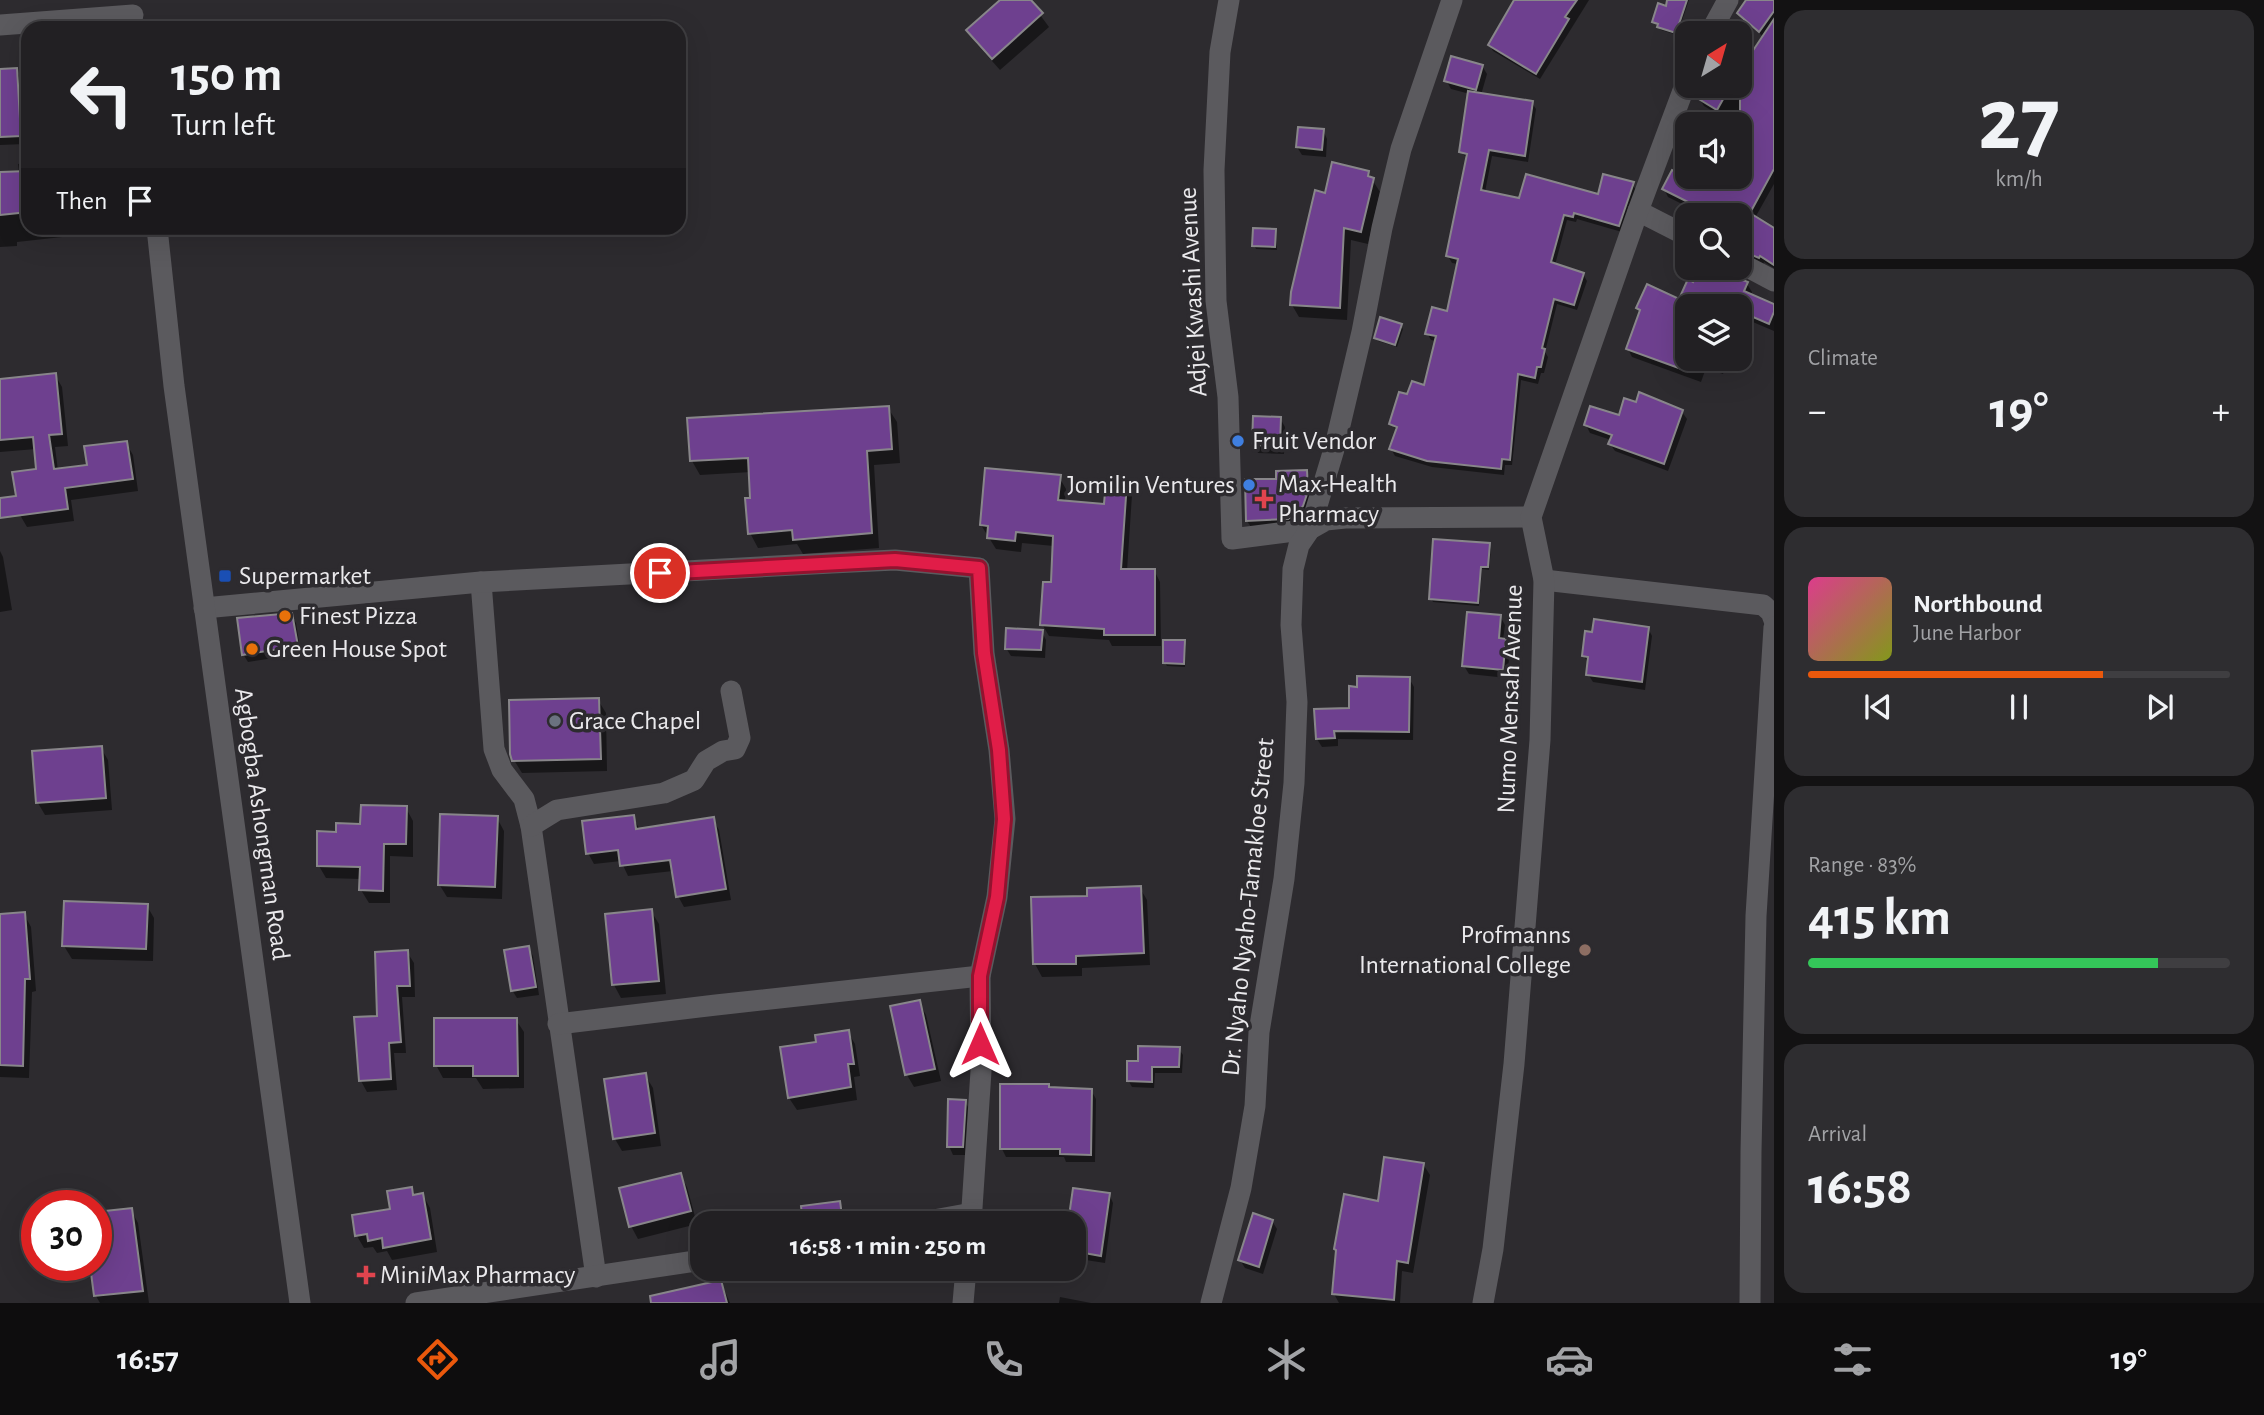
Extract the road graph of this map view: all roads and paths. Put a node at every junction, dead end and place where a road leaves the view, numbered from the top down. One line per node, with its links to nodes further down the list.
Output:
1 (1229, 0): 16 (street, Adjei Kwashi Avenue)
2 (1452, 0): 16 (street, Dr. Nyaho Nyaho-Tamakloe Street)
3 (1728, 0): 6 (street)
4 (134, 14): 5 (street)
5 (49, 21)
6 (1717, 21)
7 (21, 23): 8 (street)
8 (0, 25)
9 (1680, 98): 10 (street)
10 (1638, 211): 11 (street); 15 (street)
11 (1675, 230)
12 (158, 235): 19 (street, Agbogba Ashongman Road)
13 (1752, 269): 14 (street)
14 (1774, 281)
15 (1531, 517): 16 (street); 17 (street, Numo Mensah Avenue)
16 (1310, 529): 34 (street, Dr. Nyaho Nyaho-Tamakloe Street)
17 (1544, 580): 20 (street); 35 (street, Numo Mensah Avenue)
18 (481, 583): 19 (street); 23 (street); 25 (street)
19 (204, 608): 31 (street, Agbogba Ashongman Road)
20 (1774, 620)
21 (1774, 627): 24 (street)
22 (731, 691): 23 (street)
23 (531, 826): 26 (street)
24 (1765, 917): 36 (street)
25 (980, 976): 26 (street); 27 (street)
26 (558, 1024): 29 (street)
27 (972, 1211)
28 (690, 1262): 29 (street)
29 (596, 1277): 32 (street)
30 (965, 1281): 33 (street)
31 (300, 1303)
32 (416, 1303)
33 (963, 1303)
34 (1211, 1303)
35 (1483, 1303)
36 (1750, 1303)

